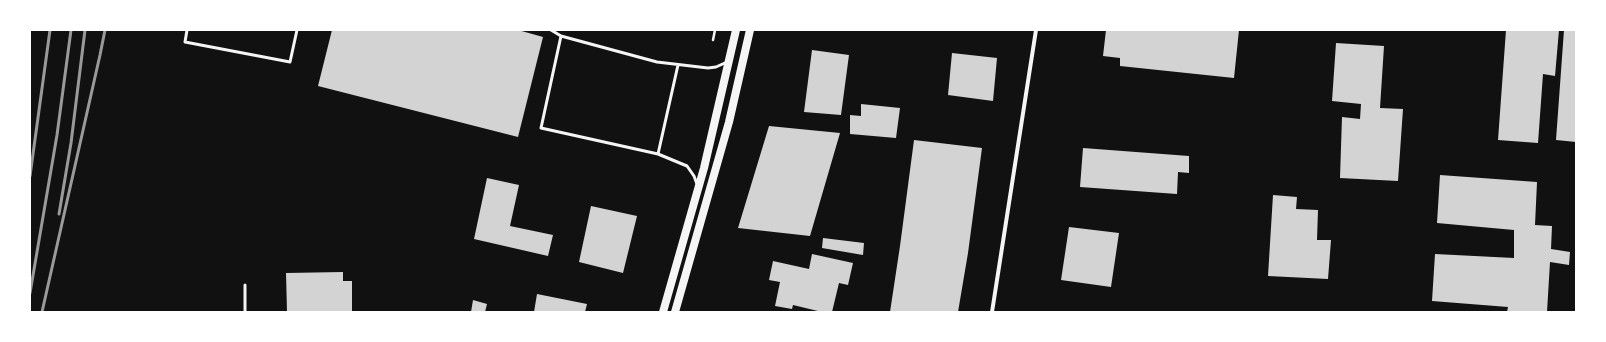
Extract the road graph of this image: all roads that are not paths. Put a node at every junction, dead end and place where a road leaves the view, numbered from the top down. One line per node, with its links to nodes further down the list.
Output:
1 (187, 30): 2 (lane)
2 (297, 30)
3 (551, 30): 7 (lane)
4 (736, 30): 8 (main road)
5 (750, 30): 15 (main road)
6 (1036, 30): 16 (street)
7 (561, 36): 9 (lane); 10 (lane)
8 (729, 61): 9 (lane); 11 (main road)
9 (678, 65): 10 (lane)
10 (658, 154): 11 (lane)
11 (698, 189): 14 (main road)
12 (245, 285): 13 (lane)
13 (245, 312)
14 (663, 312)
15 (675, 312)
16 (992, 312)

